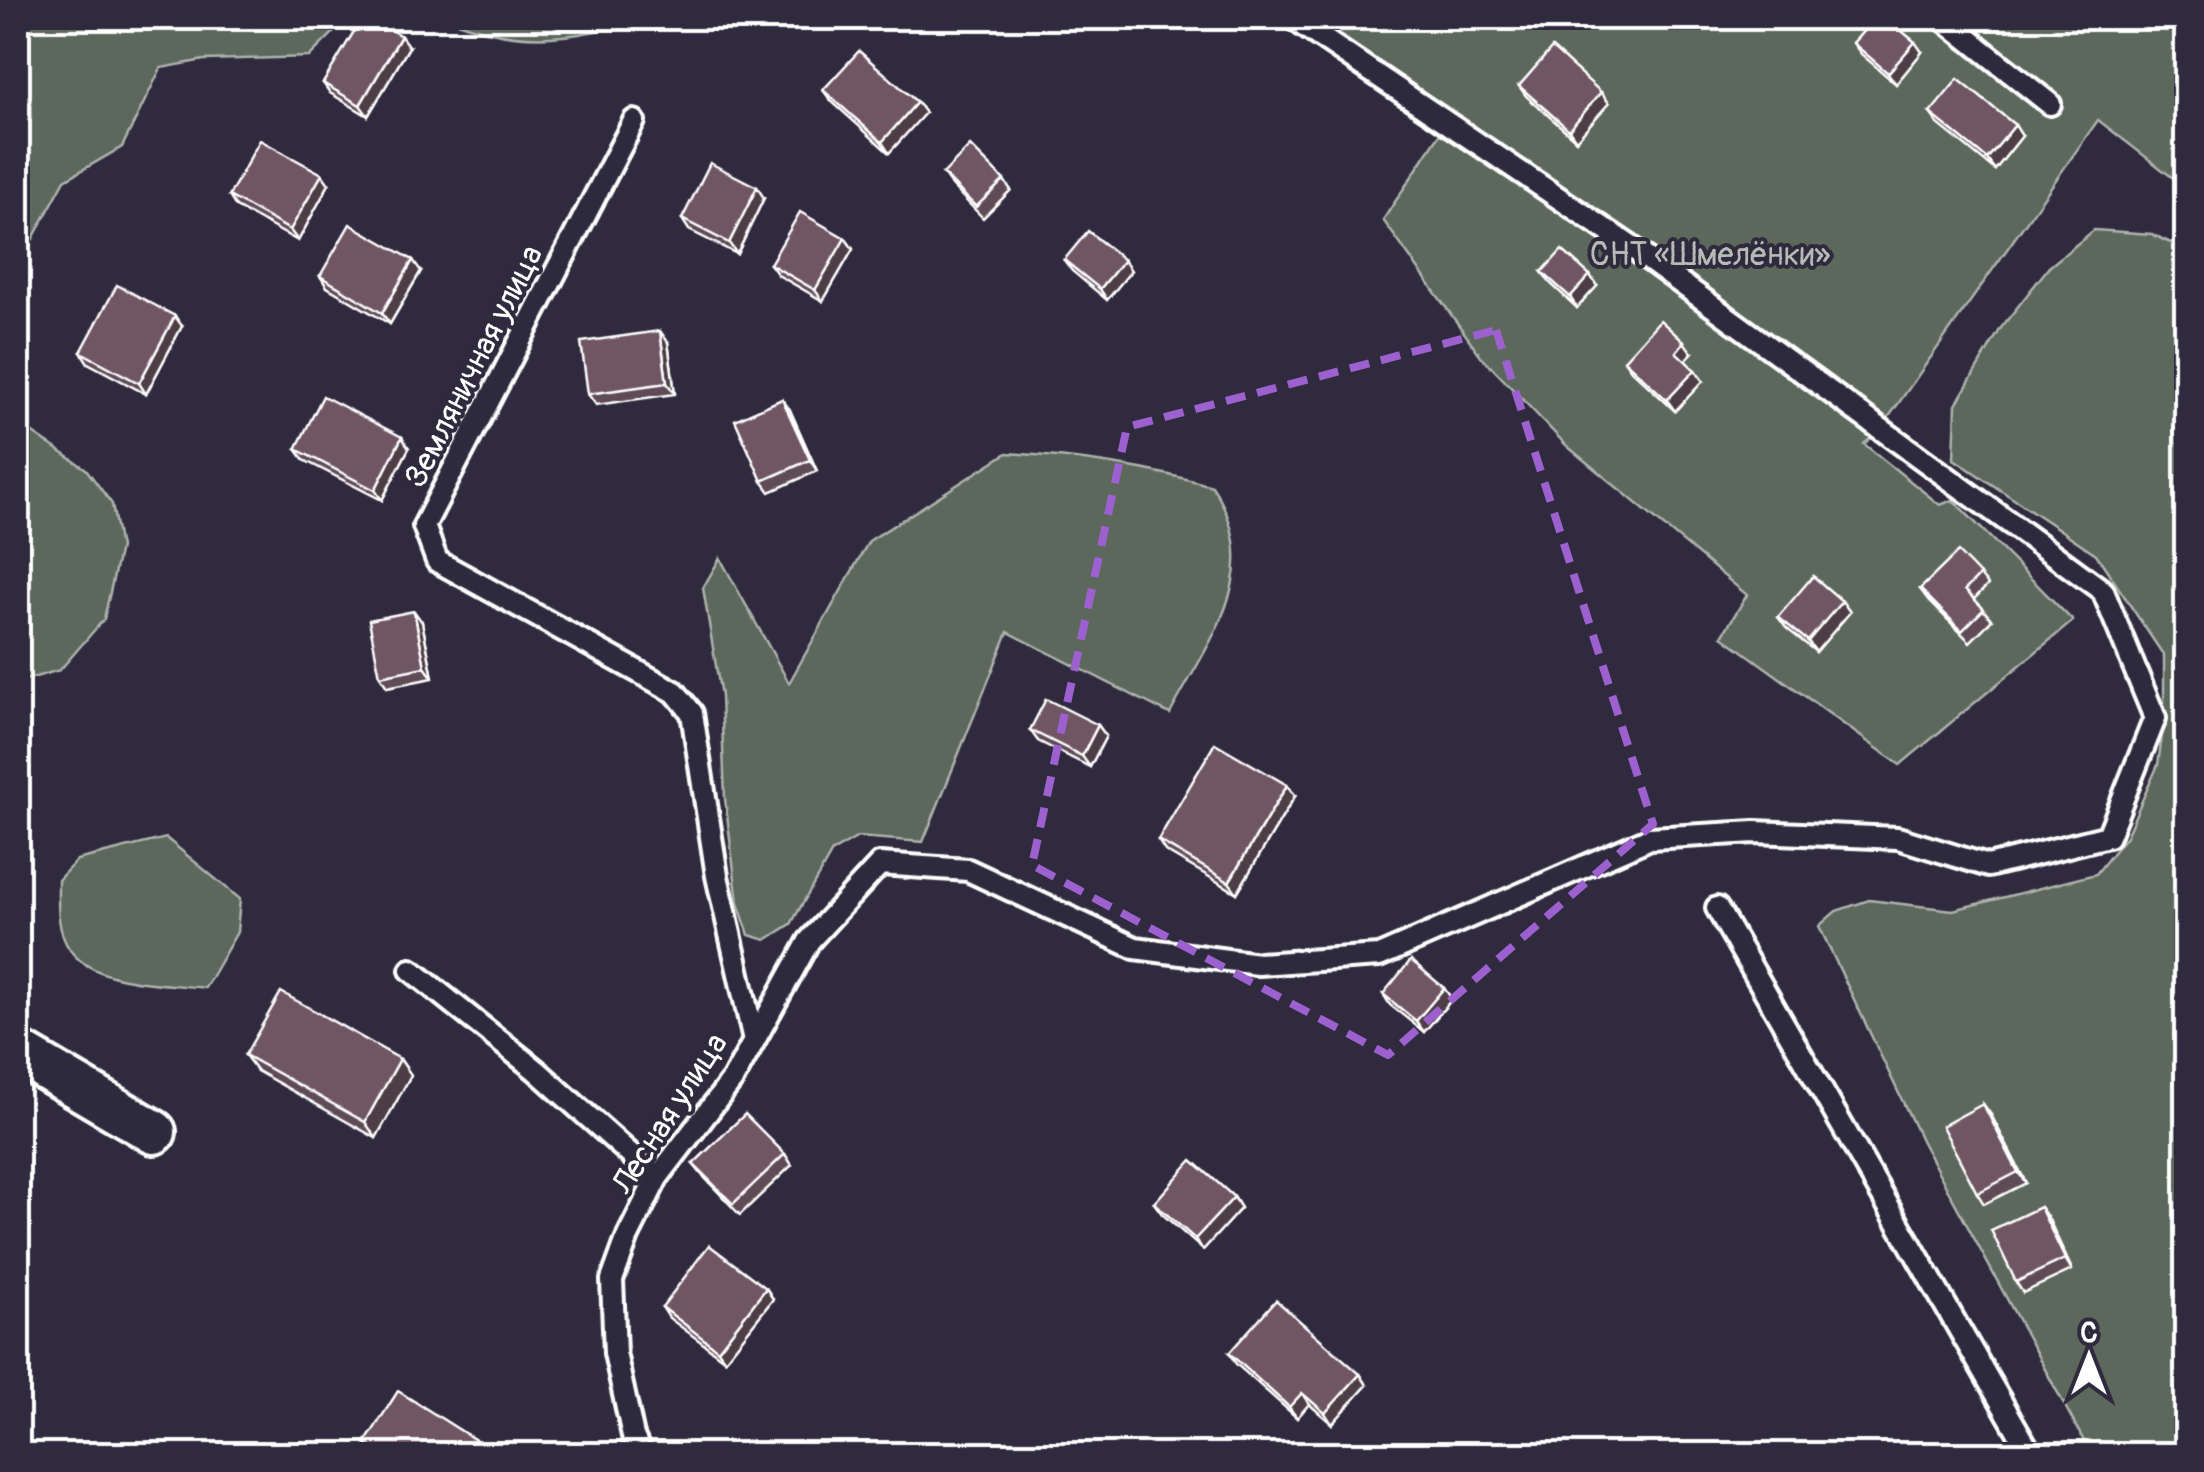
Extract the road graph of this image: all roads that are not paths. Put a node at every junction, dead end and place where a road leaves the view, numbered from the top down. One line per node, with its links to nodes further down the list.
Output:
1 (1292, 18): 7 (lane, Лесная улица)
2 (1942, 18): 3 (lane)
3 (2050, 104)
4 (634, 121): 7 (lane, Земляничная улица)
5 (1717, 908): 12 (lane)
6 (411, 970): 10 (lane)
7 (754, 1036): 10 (lane, Лесная улица)
8 (18, 1052): 9 (street)
9 (154, 1132)
10 (657, 1178): 11 (lane, Лесная улица)
11 (641, 1454)
12 (2032, 1454)

